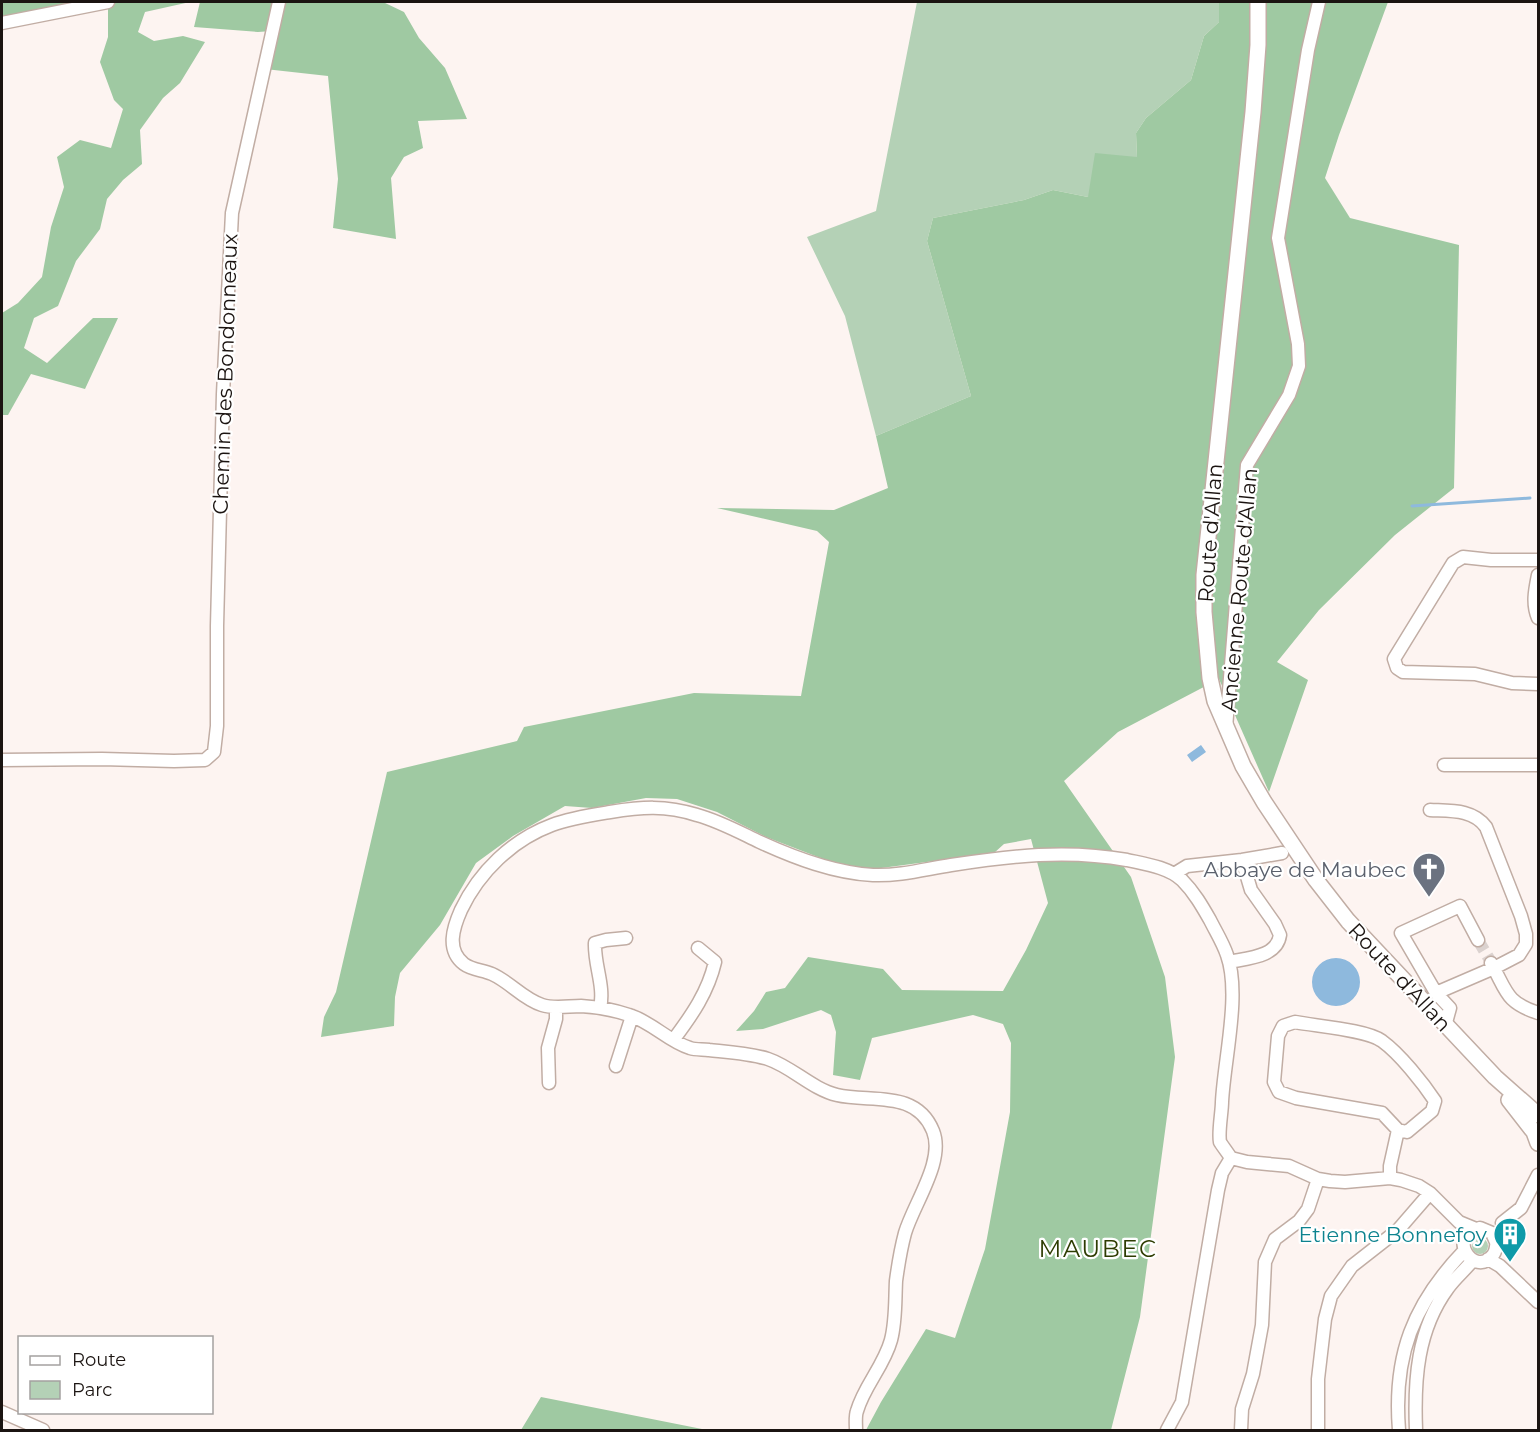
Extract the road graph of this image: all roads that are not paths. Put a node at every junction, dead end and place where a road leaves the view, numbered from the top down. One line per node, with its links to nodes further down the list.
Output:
1 (108, 2): 5 (street)
2 (279, 2): 11 (street, Chemin des Bondonneaux)
3 (1258, 2): 10 (street, Route d'Allan)
4 (1319, 2): 10 (street, Ancienne Route d'Allan)
5 (2, 23)
6 (1539, 560): 9 (street)
7 (1539, 575): 8 (street)
8 (1539, 618)
9 (1539, 684)
10 (1226, 729): 28 (street, Route d'Allan)
11 (2, 760)
12 (1444, 765): 13 (street)
13 (1539, 765)
14 (1430, 810): 22 (street)
15 (1282, 853): 16 (street)
16 (1242, 860): 17 (street); 21 (street)
17 (1174, 874): 21 (street); 24 (street)
18 (626, 938): 25 (street)
19 (1478, 940): 23 (street)
20 (698, 948): 29 (street)
21 (1229, 962): 36 (street)
22 (1492, 965): 23 (street); 26 (street)
23 (1436, 993): 28 (street)
24 (556, 1007): 25 (street); 32 (street)
25 (600, 1008): 27 (street)
26 (1539, 1013)
27 (632, 1016): 29 (street); 30 (street)
28 (1445, 1026): 31 (street, Route d'Allan)
29 (674, 1039): 52 (street)
30 (616, 1066)
31 (1495, 1077): 33 (street, Route d'Allan); 35 (street, Route d'Allan)
32 (549, 1083)
33 (1539, 1115)
34 (1398, 1130): 34 (street); 38 (street)
35 (1539, 1143)
36 (1231, 1158): 39 (street); 53 (street)
37 (1539, 1175): 42 (street)
38 (1389, 1178): 39 (street); 40 (street)
39 (1318, 1179): 54 (street)
40 (1430, 1194): 44 (street); 55 (street)
41 (1539, 1198): 42 (street)
42 (1521, 1208): 43 (street)
43 (1507, 1220): 45 (street); 47 (street)
44 (1460, 1222): 45 (street); 46 (street)
45 (1482, 1230): 46 (street); 47 (street)
46 (1465, 1237): 48 (street)
47 (1493, 1251): 48 (street); 49 (street)
48 (1469, 1256): 56 (street); 57 (street)
49 (1539, 1302)
50 (2, 1412): 51 (street)
51 (43, 1431)
52 (856, 1431)
53 (1167, 1431)
54 (1241, 1431)
55 (1318, 1431)
56 (1399, 1431)
57 (1416, 1431)

